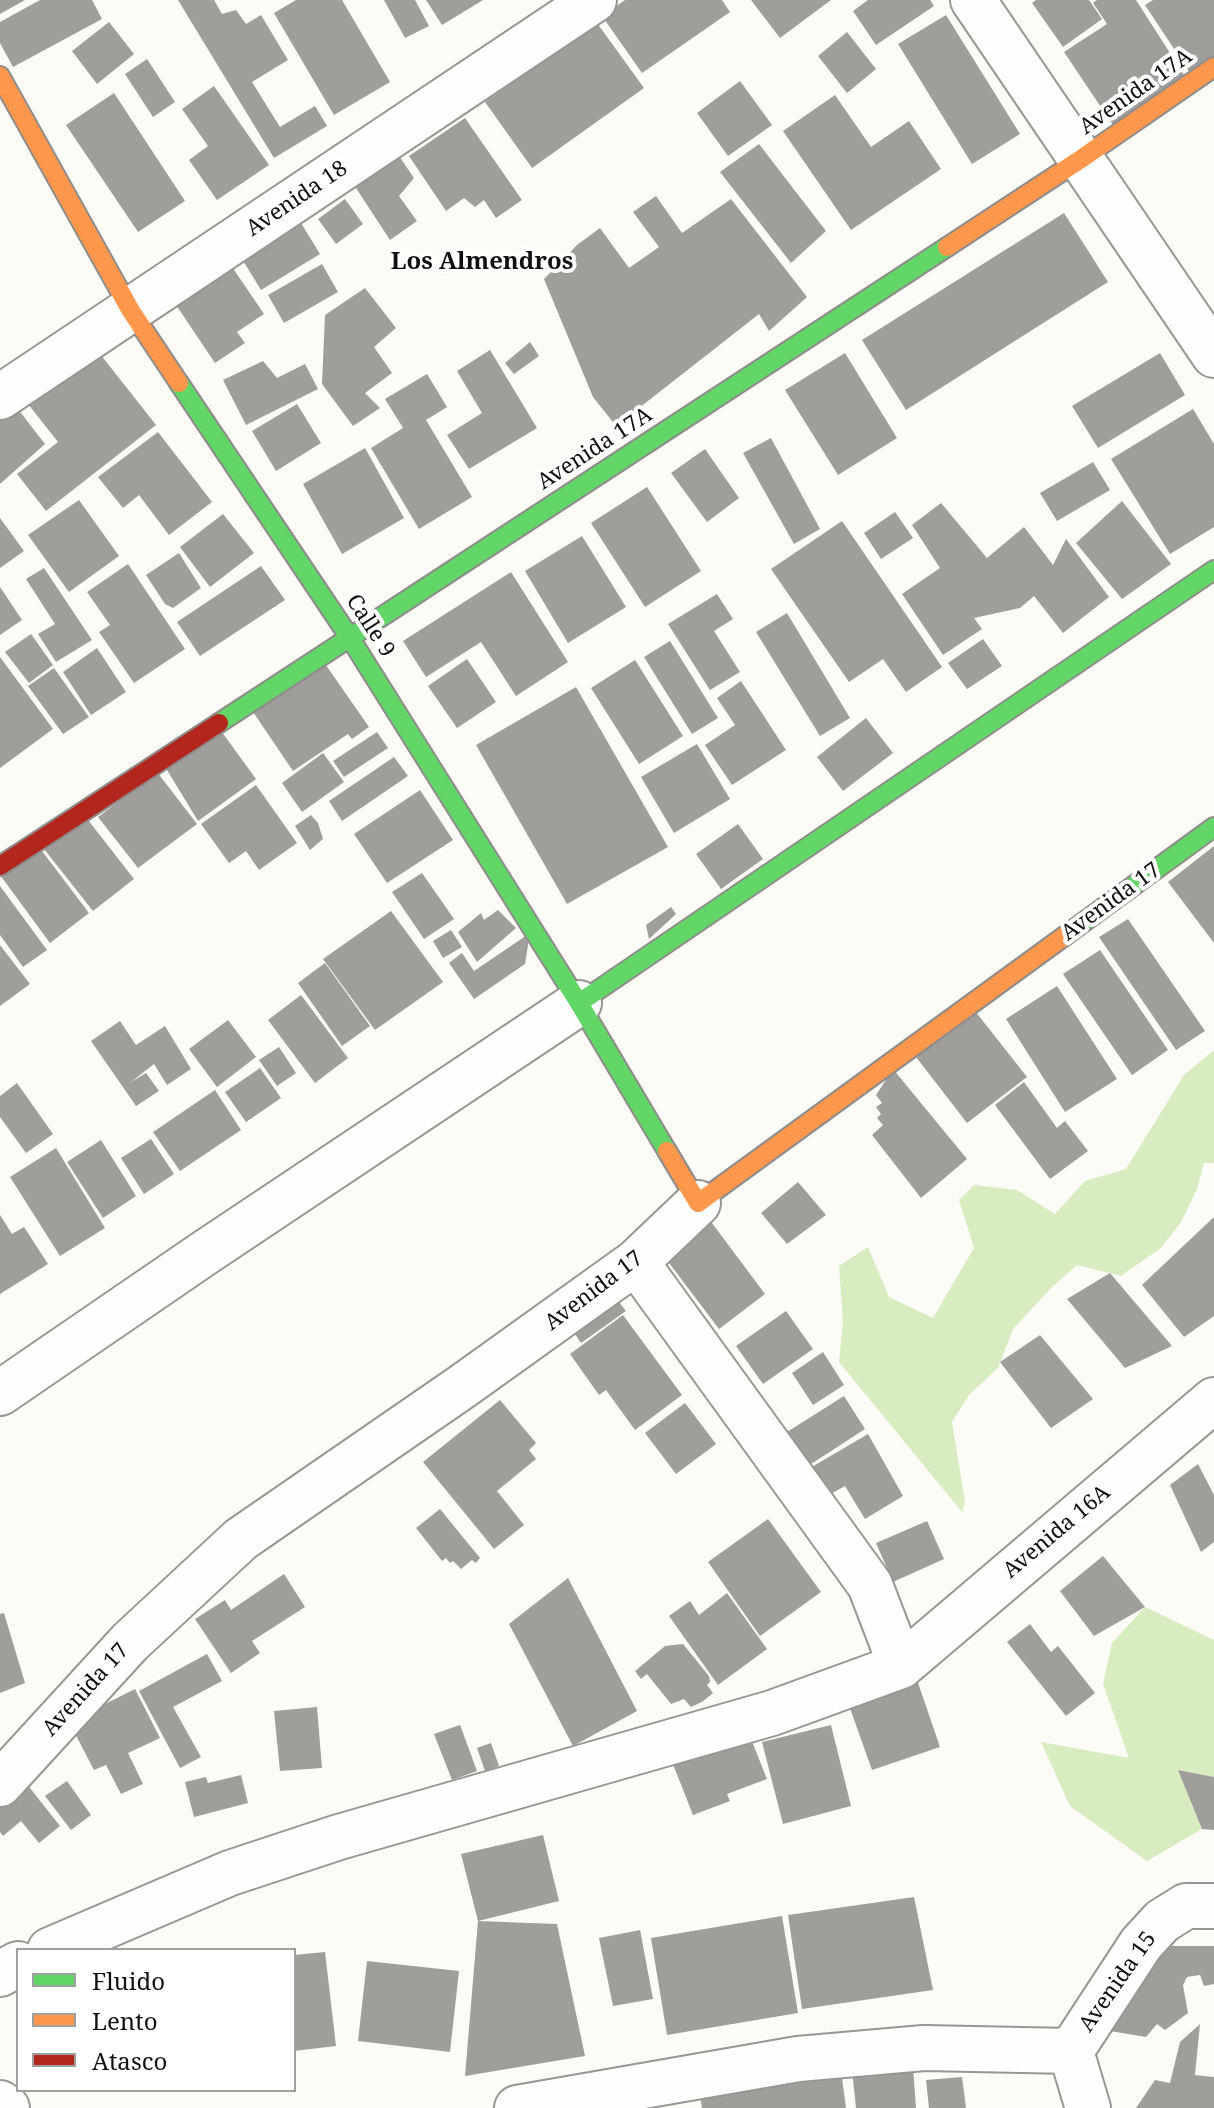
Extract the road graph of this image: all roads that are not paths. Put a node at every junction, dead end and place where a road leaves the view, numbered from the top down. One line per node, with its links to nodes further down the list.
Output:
1 (594, 0): 6 (street, Avenida 18)
2 (973, 0): 5 (street)
3 (1214, 67): 5 (street, Avenida 17A)
4 (0, 76): 6 (street, Calle 9)
5 (1081, 159): 7 (street); 10 (street, Avenida 17A)
6 (131, 311): 8 (street, Avenida 18); 10 (street, Calle 9)
7 (1214, 355)
8 (0, 397)
9 (1214, 570): 13 (street)
10 (350, 638): 12 (street, Avenida 17A); 13 (street, Calle 9)
11 (1214, 827): 14 (street, Avenida 17)
12 (0, 866)
13 (579, 1003): 14 (street, Calle 9); 16 (street)
14 (698, 1203): 15 (street, Avenida 17)
15 (636, 1262): 18 (street); 19 (street, Avenida 17)
16 (0, 1393)
17 (1214, 1400): 18 (street, Avenida 16A)
18 (901, 1666): 21 (street)
19 (0, 1784)
20 (1214, 1906): 22 (street, Avenida 15)
21 (55, 1948)
22 (1071, 2051): 25 (street); 26 (street)
23 (0, 2103): 24 (street)
24 (7, 2108)
25 (517, 2108)
26 (1088, 2108)

